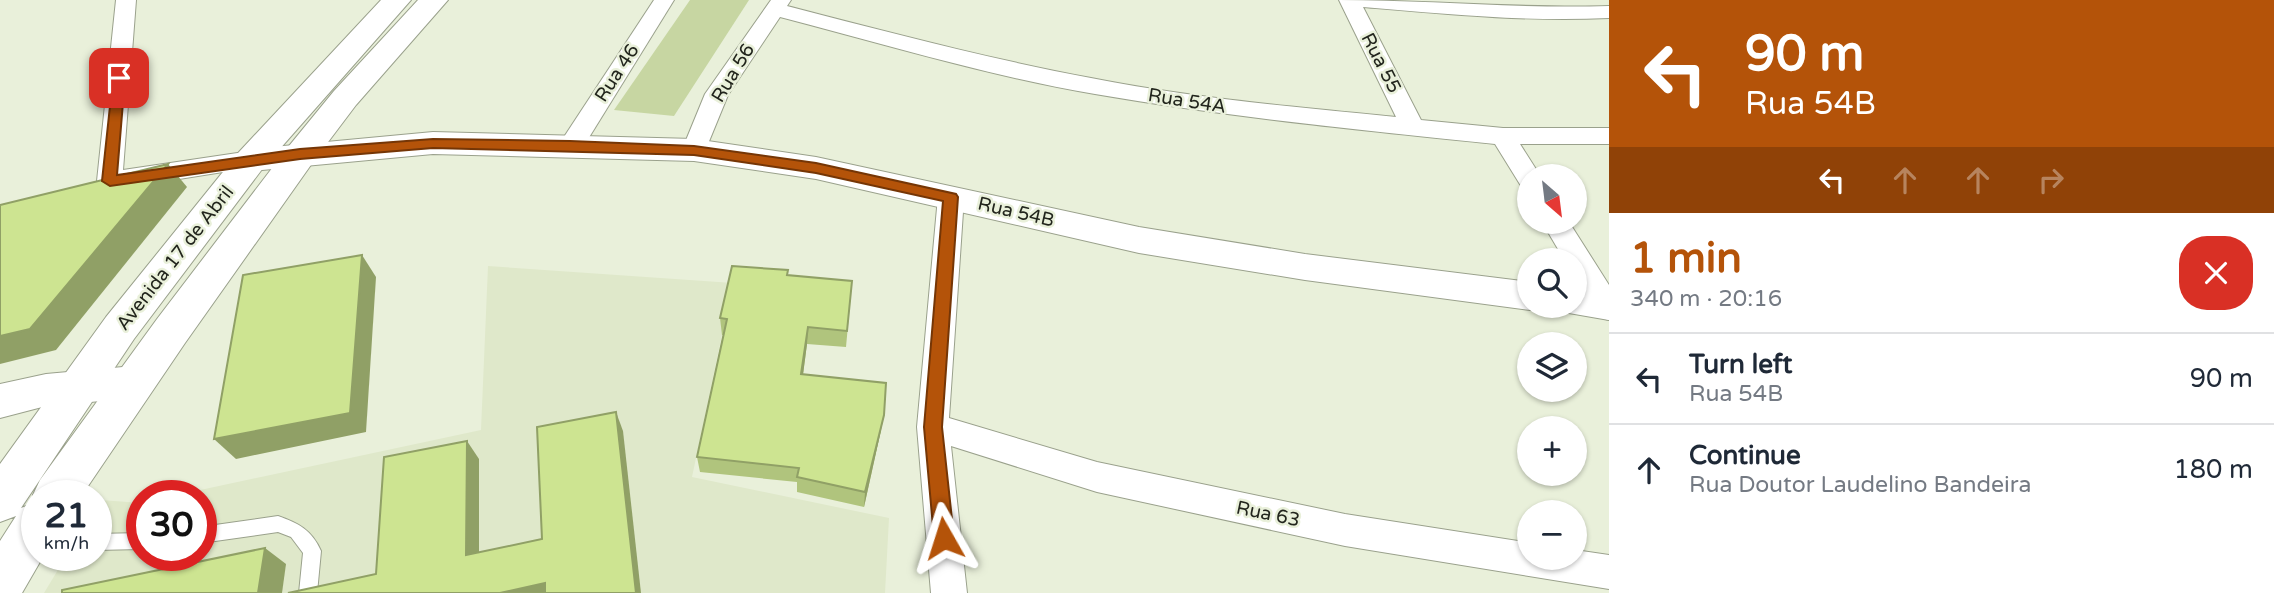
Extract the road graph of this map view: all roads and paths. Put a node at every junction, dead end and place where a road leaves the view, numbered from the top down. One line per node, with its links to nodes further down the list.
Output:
1 (126, 0): 14 (street)
2 (397, 0): 14 (main road, Avenida 17 de Abril)
3 (433, 0): 13 (main road, Avenida 17 de Abril)
4 (664, 0): 11 (street, Rua 46)
5 (1351, 0): 7 (street); 8 (street, Rua 55)
6 (777, 4): 8 (street, Rua 54A); 12 (street, Rua 56)
7 (1609, 12)
8 (1413, 127): 9 (street, Rua 54A)
9 (1503, 136): 10 (street, Rua 54A); 15 (street)
10 (1609, 136)
11 (570, 146): 12 (street, Rua 54B); 13 (street, Rua 54B)
12 (694, 150): 16 (street, Rua 54B)
13 (300, 154): 14 (street, Rua 54B); 20 (main road, Avenida 17 de Abril)
14 (251, 160): 21 (main road, Avenida 17 de Abril)
15 (1520, 164)
16 (951, 197): 18 (street, Rua 54B); 23 (street)
17 (1561, 234): 19 (street)
18 (1517, 294)
19 (1600, 306)
20 (134, 383): 21 (street); 24 (main road, Avenida 17 de Abril)
21 (78, 386): 22 (street); 25 (main road, Avenida 17 de Abril)
22 (0, 401)
23 (933, 427): 28 (street, Rua 63); 31 (street)
24 (66, 480)
25 (0, 501)
26 (217, 533): 30 (lane)
27 (21, 551): 29 (main road)
28 (1609, 572)
29 (0, 584)
30 (308, 593)
31 (950, 593)

